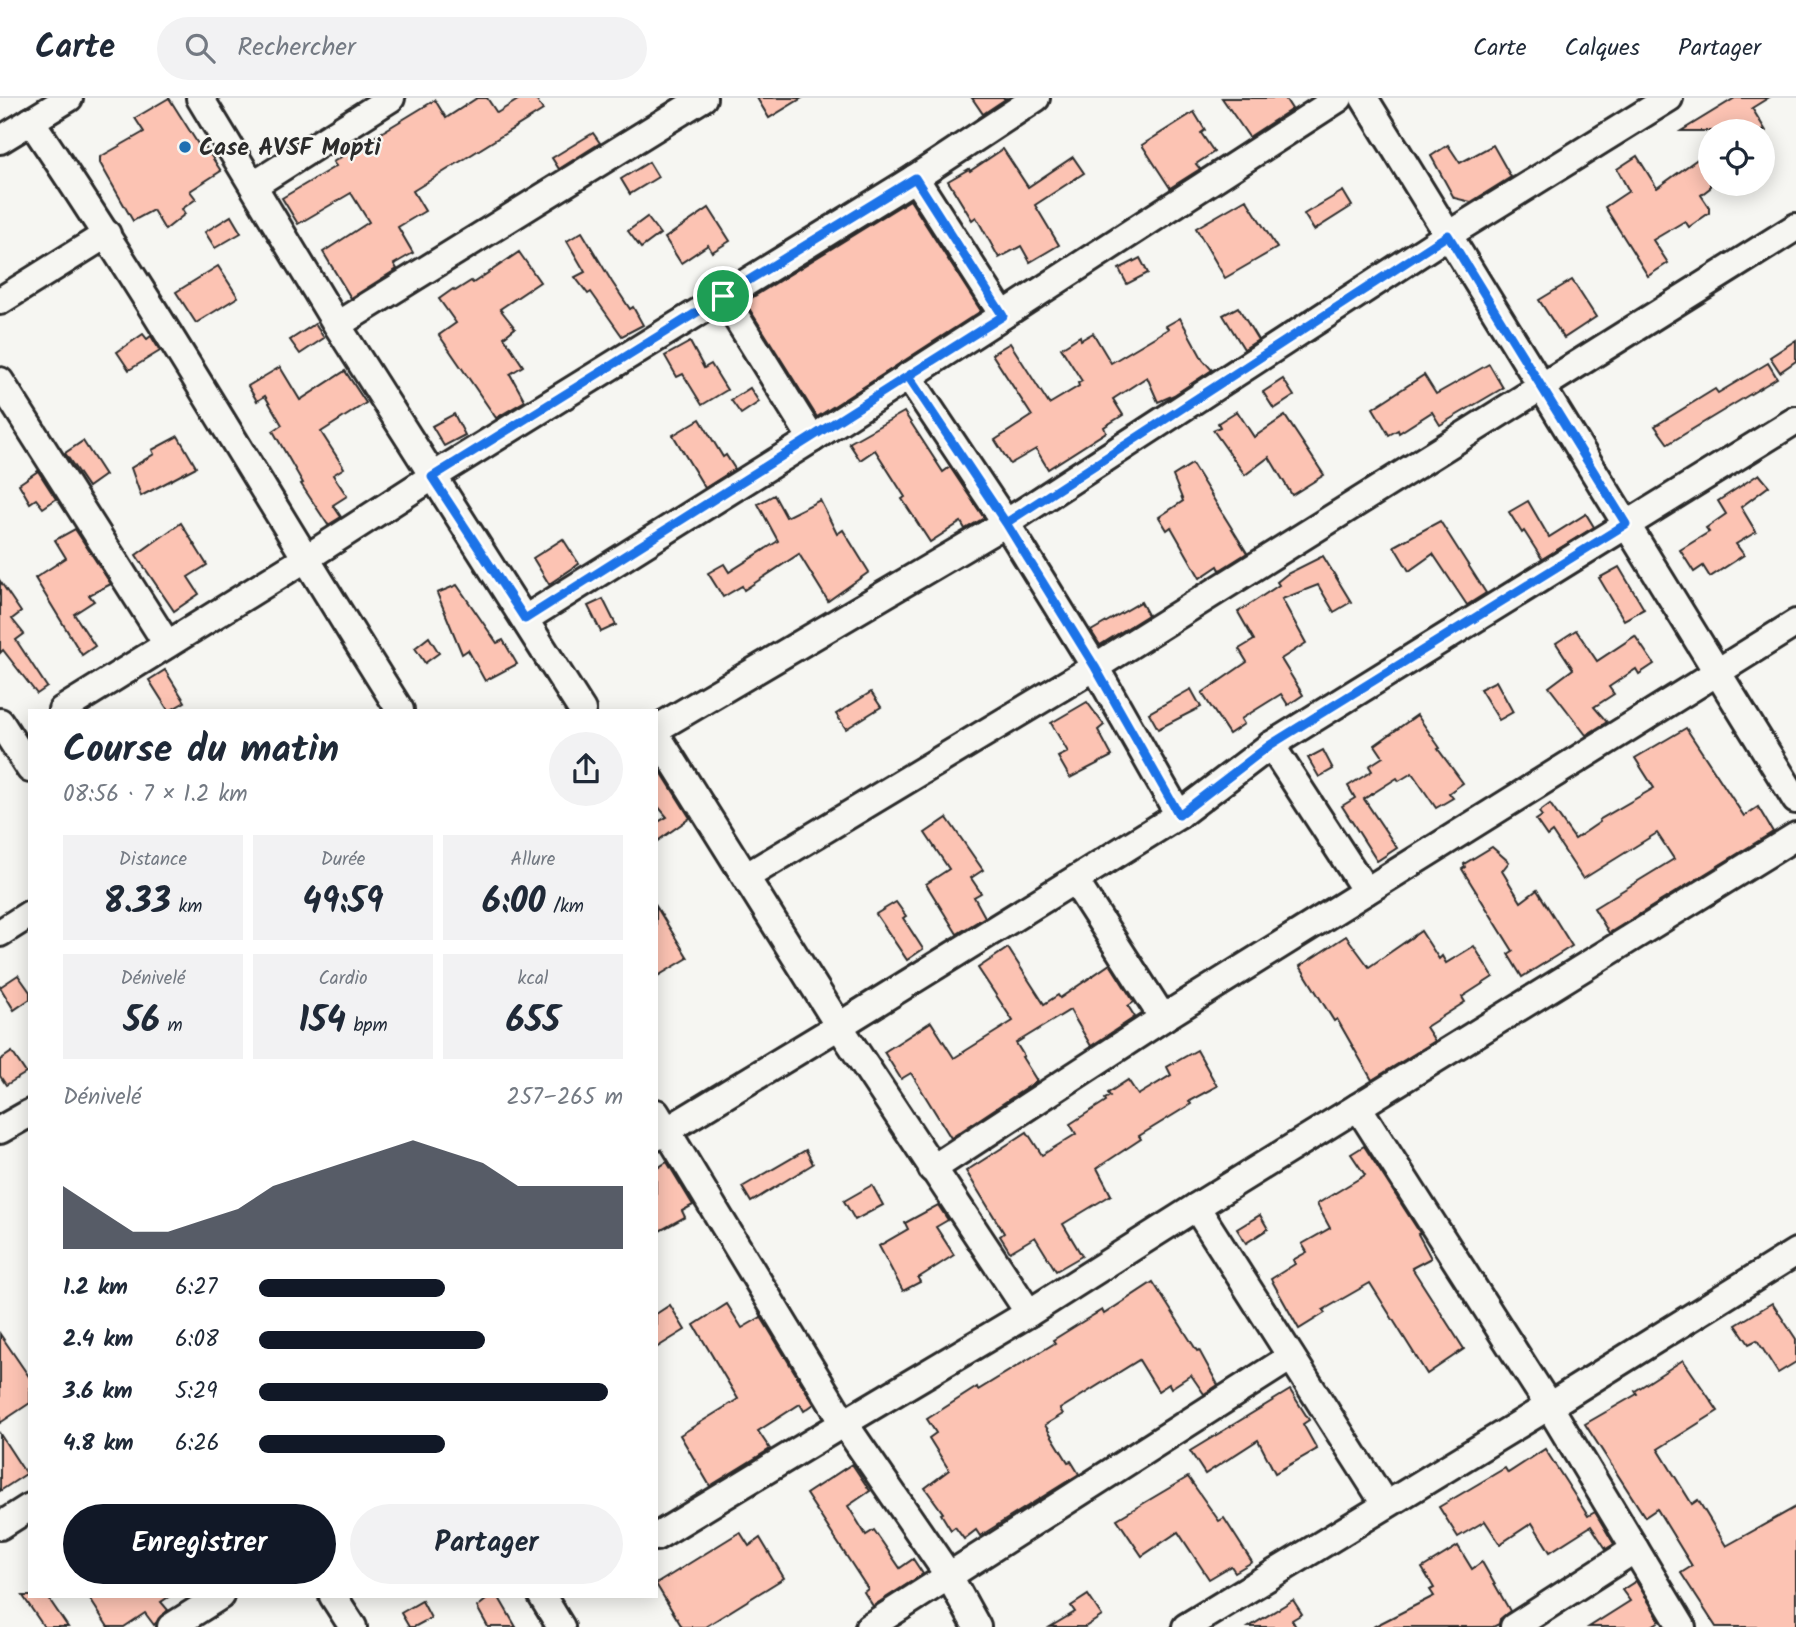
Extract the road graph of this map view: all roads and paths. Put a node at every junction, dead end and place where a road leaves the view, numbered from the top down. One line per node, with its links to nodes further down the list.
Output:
1 (69, 98): 9 (street)
2 (200, 98): 12 (street)
3 (391, 98): 12 (street)
4 (703, 98): 19 (street)
5 (1037, 98): 11 (street)
6 (1339, 98): 18 (street)
7 (1364, 98): 15 (street)
8 (1669, 98): 15 (street)
9 (31, 121): 10 (street); 14 (street)
10 (0, 140)
11 (915, 178): 16 (street); 18 (street)
12 (254, 185): 19 (street)
13 (1796, 227): 22 (street)
14 (107, 233): 17 (street); 28 (street)
15 (1448, 235): 22 (street); 26 (street)
16 (723, 296): 24 (street); 25 (street)
17 (0, 301)
18 (1003, 316): 20 (street)
19 (337, 325): 25 (street)
20 (908, 376): 24 (street); 26 (street)
21 (0, 381): 31 (street)
22 (1541, 386): 27 (street); 32 (street)
23 (1796, 420): 27 (street)
24 (812, 439): 29 (street)
25 (432, 477): 28 (street); 29 (street)
26 (1006, 523): 32 (street); 38 (street)
27 (1626, 524): 33 (street); 40 (street)
28 (305, 559): 31 (street); 35 (street)
29 (525, 619): 36 (street)
30 (1796, 623): 33 (street)
31 (167, 644): 34 (street)
32 (1095, 667): 43 (street); 45 (street)
33 (1718, 673): 42 (street); 47 (street)
34 (63, 709)
35 (399, 709)
36 (581, 709)
37 (14, 731): 41 (street)
38 (658, 731)
39 (658, 735): 45 (street)
40 (1270, 745): 43 (street); 47 (street)
41 (28, 764)
42 (1796, 800)
43 (1179, 815): 46 (street)
44 (1796, 836): 52 (street)
45 (747, 876): 51 (street)
46 (1074, 881): 50 (street); 51 (street)
47 (1366, 891): 50 (street)
48 (28, 915): 49 (street)
49 (0, 933)
50 (1163, 1018): 56 (street)
51 (839, 1026): 54 (street); 56 (street)
52 (1358, 1107): 57 (street); 61 (street)
53 (28, 1114): 55 (street)
54 (660, 1126): 62 (street)
55 (0, 1130)
56 (932, 1169): 59 (street)
57 (1196, 1206): 59 (street); 60 (street)
58 (1796, 1252): 61 (street)
59 (1030, 1313): 62 (street)
60 (1291, 1357): 63 (street); 68 (street)
61 (1549, 1406): 63 (street); 67 (street)
62 (844, 1423): 66 (street); 68 (street)
63 (1385, 1504): 73 (street)
64 (28, 1508): 65 (street)
65 (0, 1526)
66 (658, 1537)
67 (1635, 1549): 78 (street); 79 (street)
68 (949, 1576): 76 (street); 77 (street)
69 (217, 1598): 72 (street)
70 (334, 1598): 74 (street)
71 (550, 1599): 75 (street)
72 (182, 1624)
73 (1199, 1624)
74 (353, 1627)
75 (561, 1627)
76 (869, 1627)
77 (977, 1627)
78 (1514, 1627)
79 (1682, 1627)

